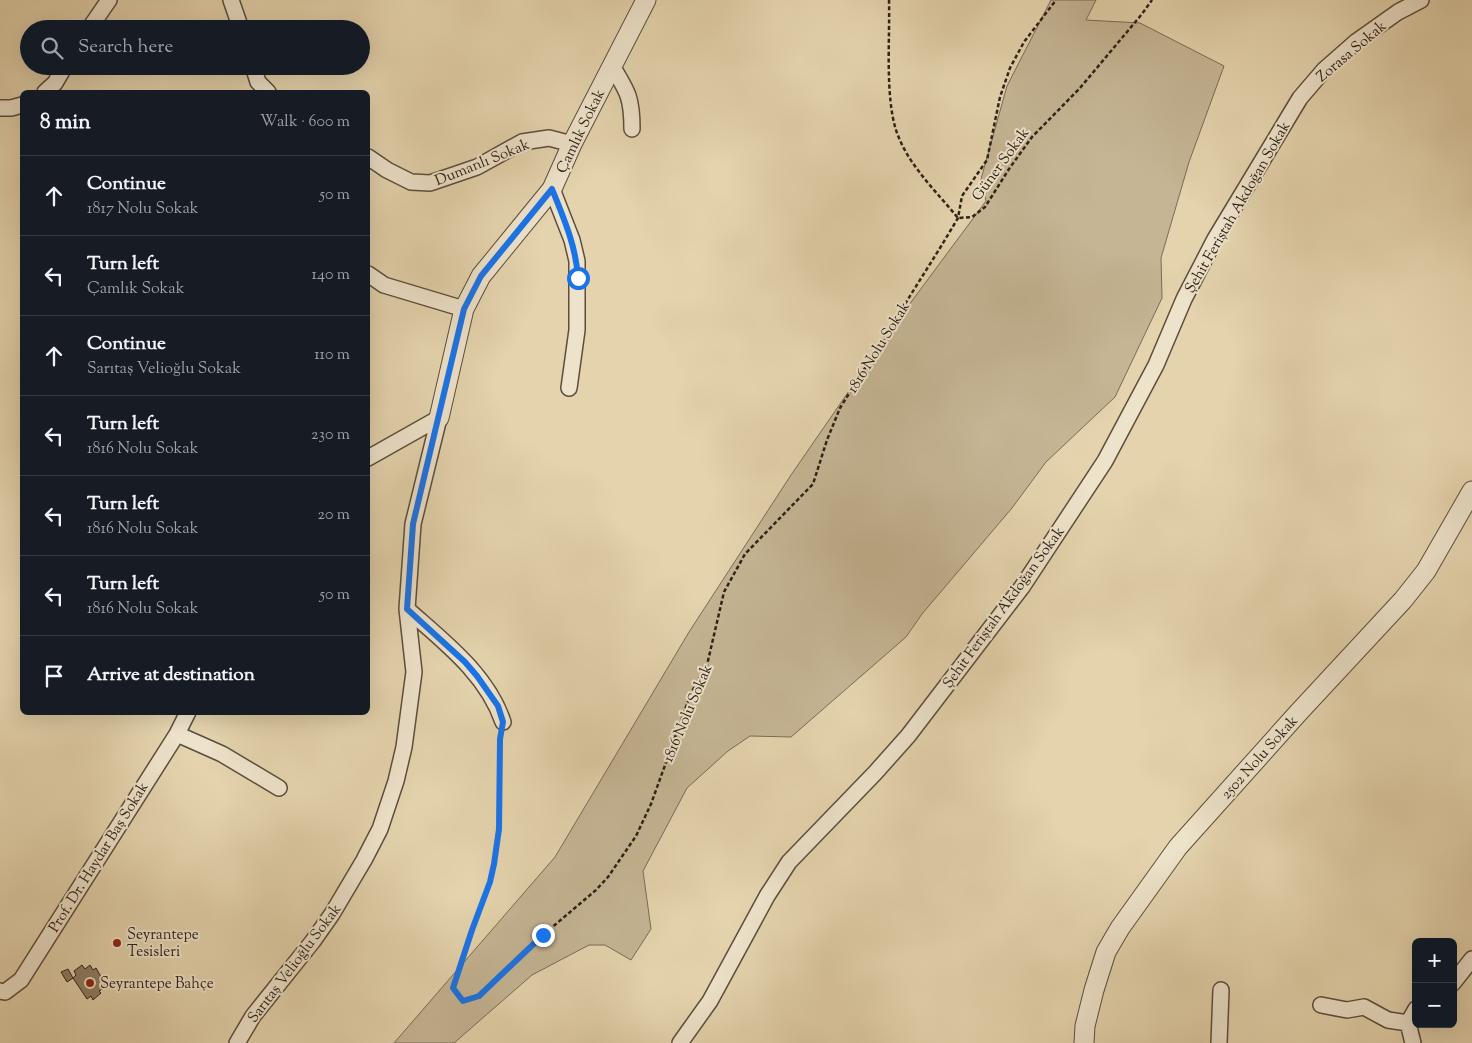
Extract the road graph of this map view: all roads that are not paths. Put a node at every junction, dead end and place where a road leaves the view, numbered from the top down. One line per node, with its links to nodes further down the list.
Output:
1 (109, 0): 5 (street)
2 (231, 0): 6 (street)
3 (646, 0): 7 (street, Çamlık Sokak)
4 (1421, 0): 14 (street, Zorasa Sokak)
5 (95, 20)
6 (238, 20)
7 (612, 66): 15 (street); 16 (street, Çamlık Sokak)
8 (60, 75): 10 (street)
9 (256, 75): 11 (street)
10 (47, 90)
11 (266, 90)
12 (20, 105): 13 (street)
13 (0, 108)
14 (1292, 112): 38 (street, Şehit Feriştah Akdoğan Sokak)
15 (632, 129)
16 (572, 144): 17 (street, Dumanlı Sokak); 18 (street, Çamlık Sokak)
17 (370, 158)
18 (552, 189): 20 (street, Çamlık Sokak); 21 (street)
19 (370, 275): 20 (street)
20 (464, 309): 22 (street, Çamlık Sokak)
21 (569, 388)
22 (439, 418): 23 (street); 25 (street, Sarıtaş Velioğlu Sokak)
23 (370, 457)
24 (1472, 491): 39 (street, 2502 Nolu Sokak)
25 (407, 609): 27 (street); 37 (street, Sarıtaş Velioğlu Sokak)
26 (186, 715): 28 (street, Prof. Dr. Haydar Baş Sokak)
27 (503, 722)
28 (177, 734): 29 (street); 33 (street, Prof. Dr. Haydar Baş Sokak)
29 (279, 788)
30 (1472, 959): 31 (street)
31 (1457, 978)
32 (1221, 990): 40 (street)
33 (2, 994)
34 (1321, 1005): 36 (street)
35 (1412, 1016): 36 (street)
36 (1408, 1023): 41 (street)
37 (237, 1043)
38 (680, 1043)
39 (1084, 1043)
40 (1219, 1043)
41 (1413, 1043)

